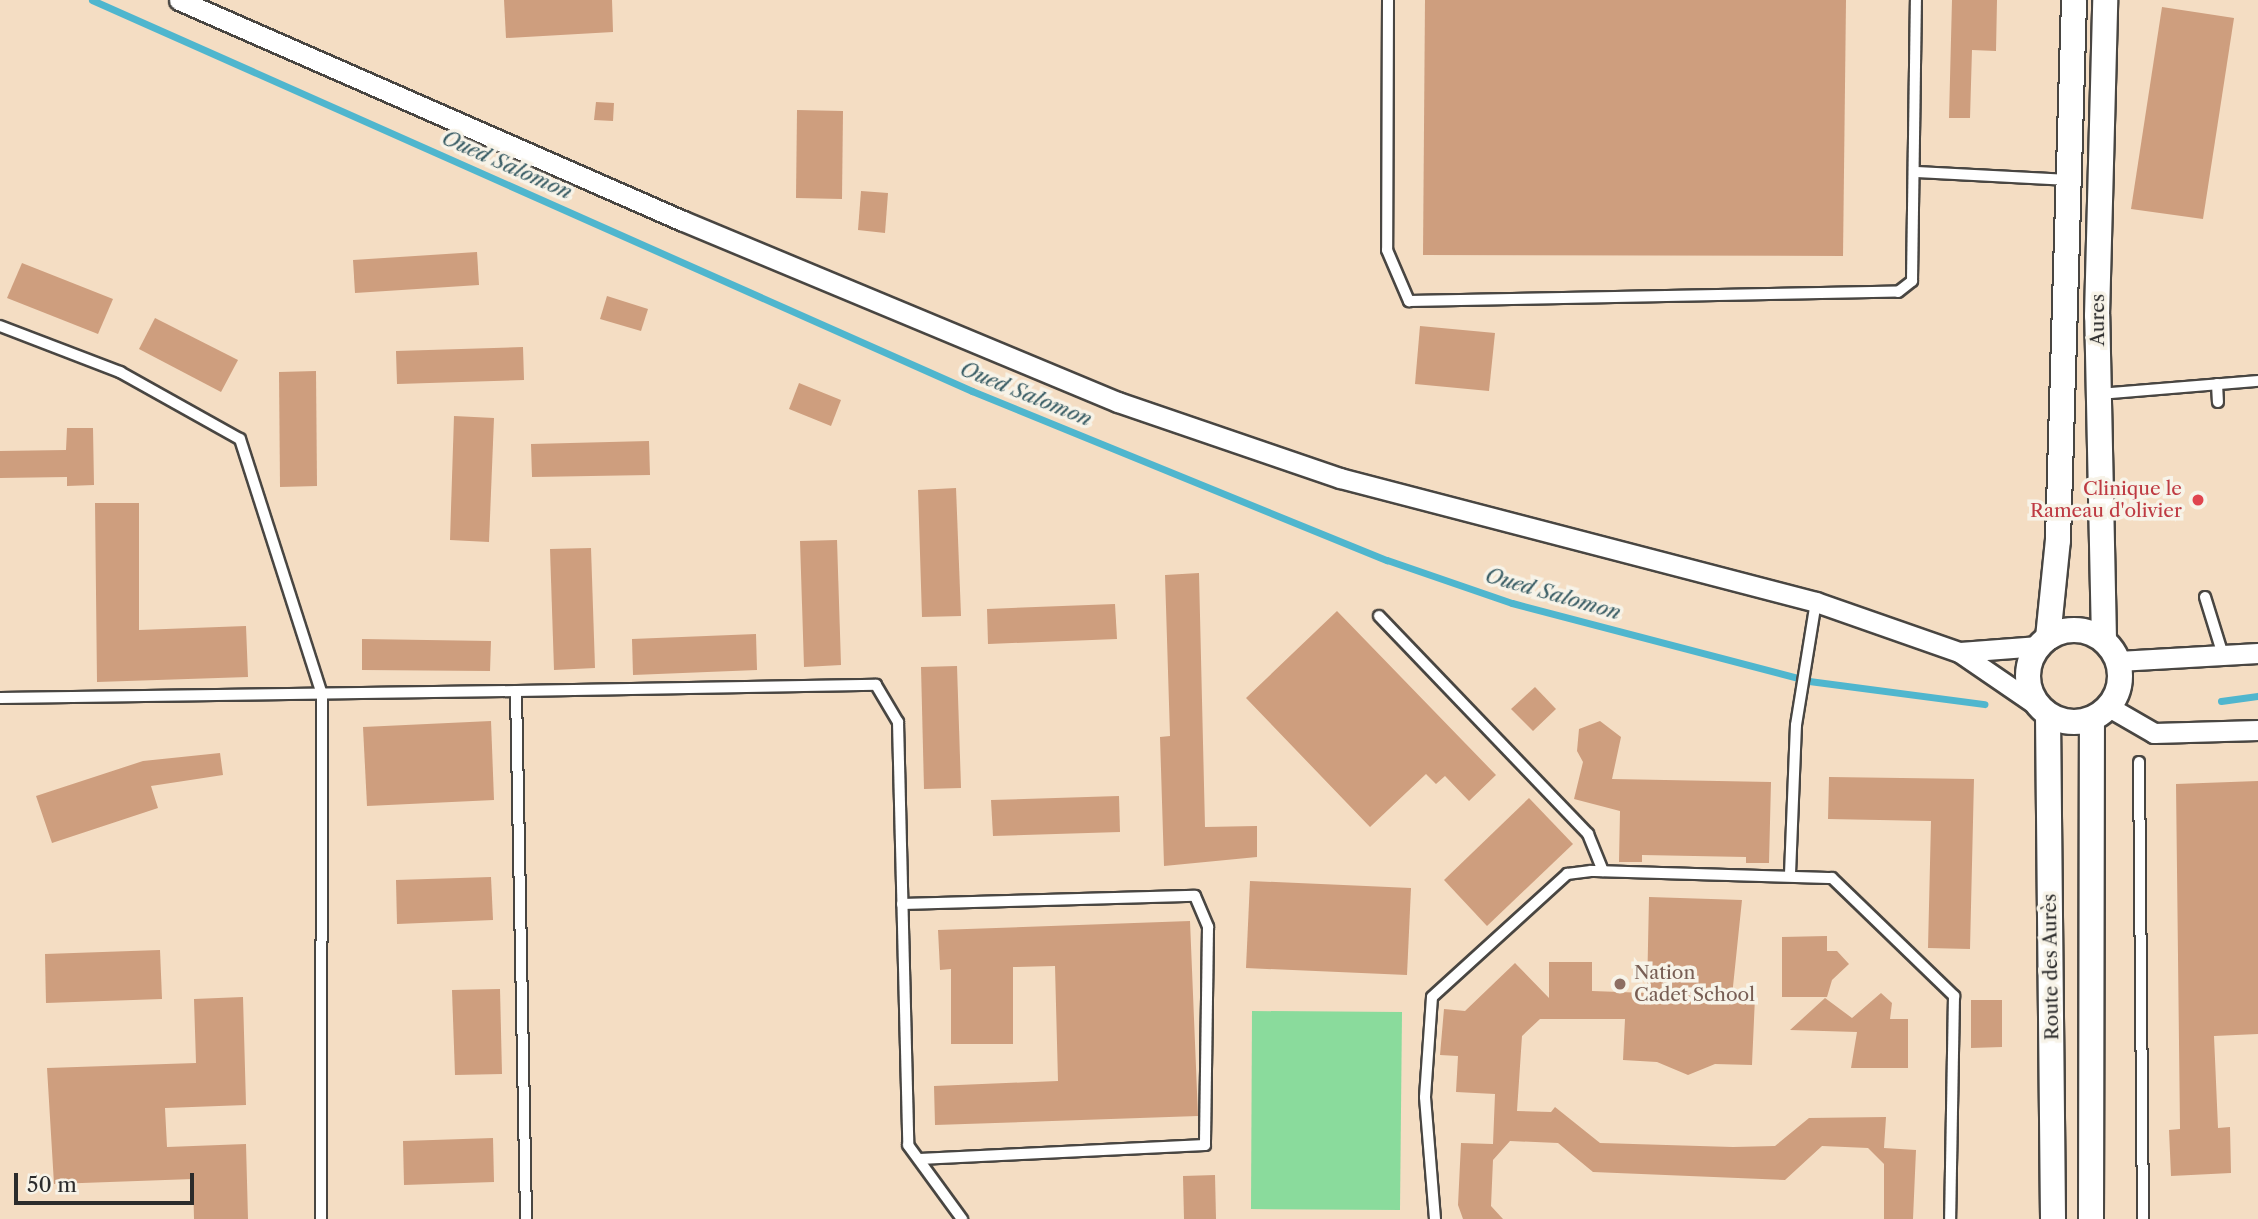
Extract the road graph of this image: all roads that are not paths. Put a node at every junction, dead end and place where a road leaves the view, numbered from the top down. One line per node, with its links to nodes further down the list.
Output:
1 (179, 0): 14 (street)
2 (1388, 0): 6 (lane)
3 (1916, 0): 6 (lane)
4 (2074, 0): 7 (street, Aures)
5 (2105, 0): 11 (street, Aures)
6 (1917, 172): 7 (lane)
7 (2069, 180): 17 (street, Aures)
8 (0, 326): 23 (lane)
9 (2258, 381): 10 (lane)
10 (2217, 384): 11 (lane); 12 (lane)
11 (2099, 394): 16 (street, Aures)
12 (2218, 402)
13 (2205, 597): 20 (lane)
14 (1816, 602): 18 (street); 30 (lane)
15 (1379, 617): 29 (lane)
16 (2104, 640): 17 (street); 21 (street)
17 (2044, 642): 18 (street); 25 (street)
18 (1959, 652): 25 (street)
19 (2258, 653): 20 (street)
20 (2223, 656): 21 (street)
21 (2118, 661): 26 (street)
22 (516, 691): 23 (lane); 31 (lane); 34 (lane)
23 (322, 694): 24 (lane); 33 (lane)
24 (0, 698)
25 (2043, 710): 26 (street); 38 (street, Route des Aurès)
26 (2101, 713): 27 (street); 39 (street, Route des Aurès)
27 (2258, 730)
28 (2139, 762): 40 (lane)
29 (1603, 871): 30 (lane); 36 (lane)
30 (1790, 874): 37 (lane)
31 (902, 904): 32 (lane); 32 (lane)
32 (919, 1159): 35 (lane)
33 (321, 1219)
34 (526, 1219)
35 (962, 1219)
36 (1435, 1219)
37 (1950, 1219)
38 (2053, 1219)
39 (2091, 1219)
40 (2143, 1219)

